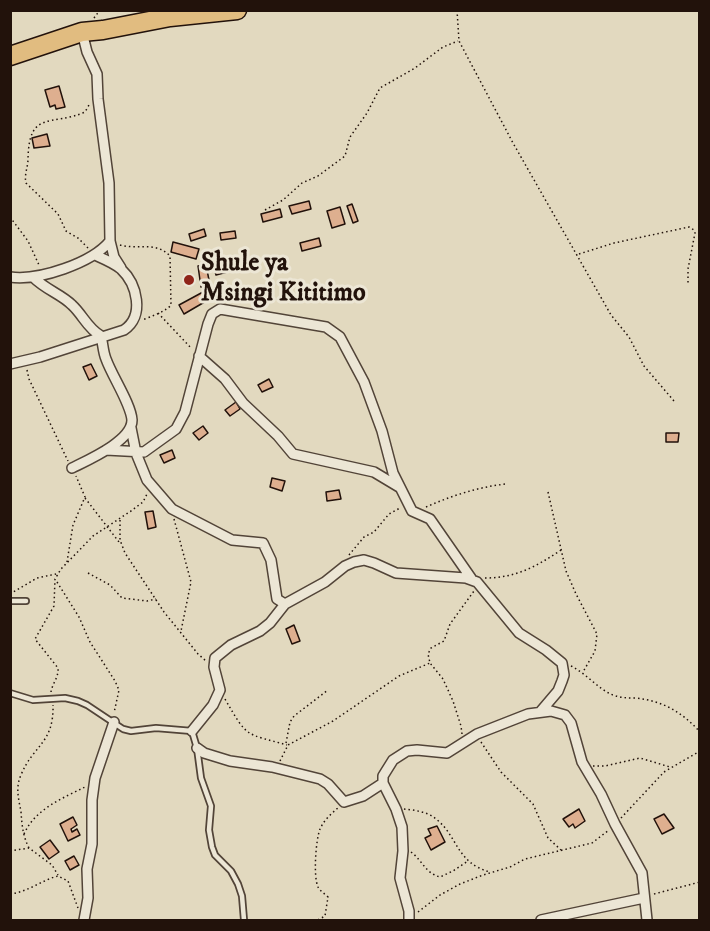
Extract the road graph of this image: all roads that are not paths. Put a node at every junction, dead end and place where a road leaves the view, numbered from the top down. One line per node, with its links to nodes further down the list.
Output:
1 (237, 10): 2 (highway)
2 (156, 15): 3 (highway)
3 (82, 32): 4 (highway); 5 (street)
4 (10, 56)
5 (110, 241): 6 (street); 7 (street)
6 (95, 255): 7 (street); 8 (street)
7 (122, 270): 10 (street)
8 (38, 275): 9 (street); 10 (street)
9 (10, 277)
10 (101, 336): 12 (street); 13 (street)
11 (199, 356): 15 (street); 17 (street); 17 (street)
12 (10, 364)
13 (130, 428): 14 (street); 15 (street)
14 (106, 450): 15 (street); 16 (street)
15 (136, 453): 21 (street)
16 (72, 468)
17 (399, 487): 18 (street)
18 (475, 581): 21 (street); 23 (street)
19 (10, 601): 20 (lane)
20 (26, 601)
21 (285, 604): 25 (street)
22 (10, 693): 24 (lane)
23 (541, 711): 27 (street); 28 (street)
24 (114, 722): 25 (lane); 29 (street)
25 (192, 731): 26 (lane)
26 (197, 748): 27 (street); 31 (lane)
27 (383, 783): 30 (street)
28 (644, 898): 32 (street); 33 (street)
29 (85, 917)
30 (410, 919)
31 (244, 921)
32 (541, 921)
33 (647, 921)

